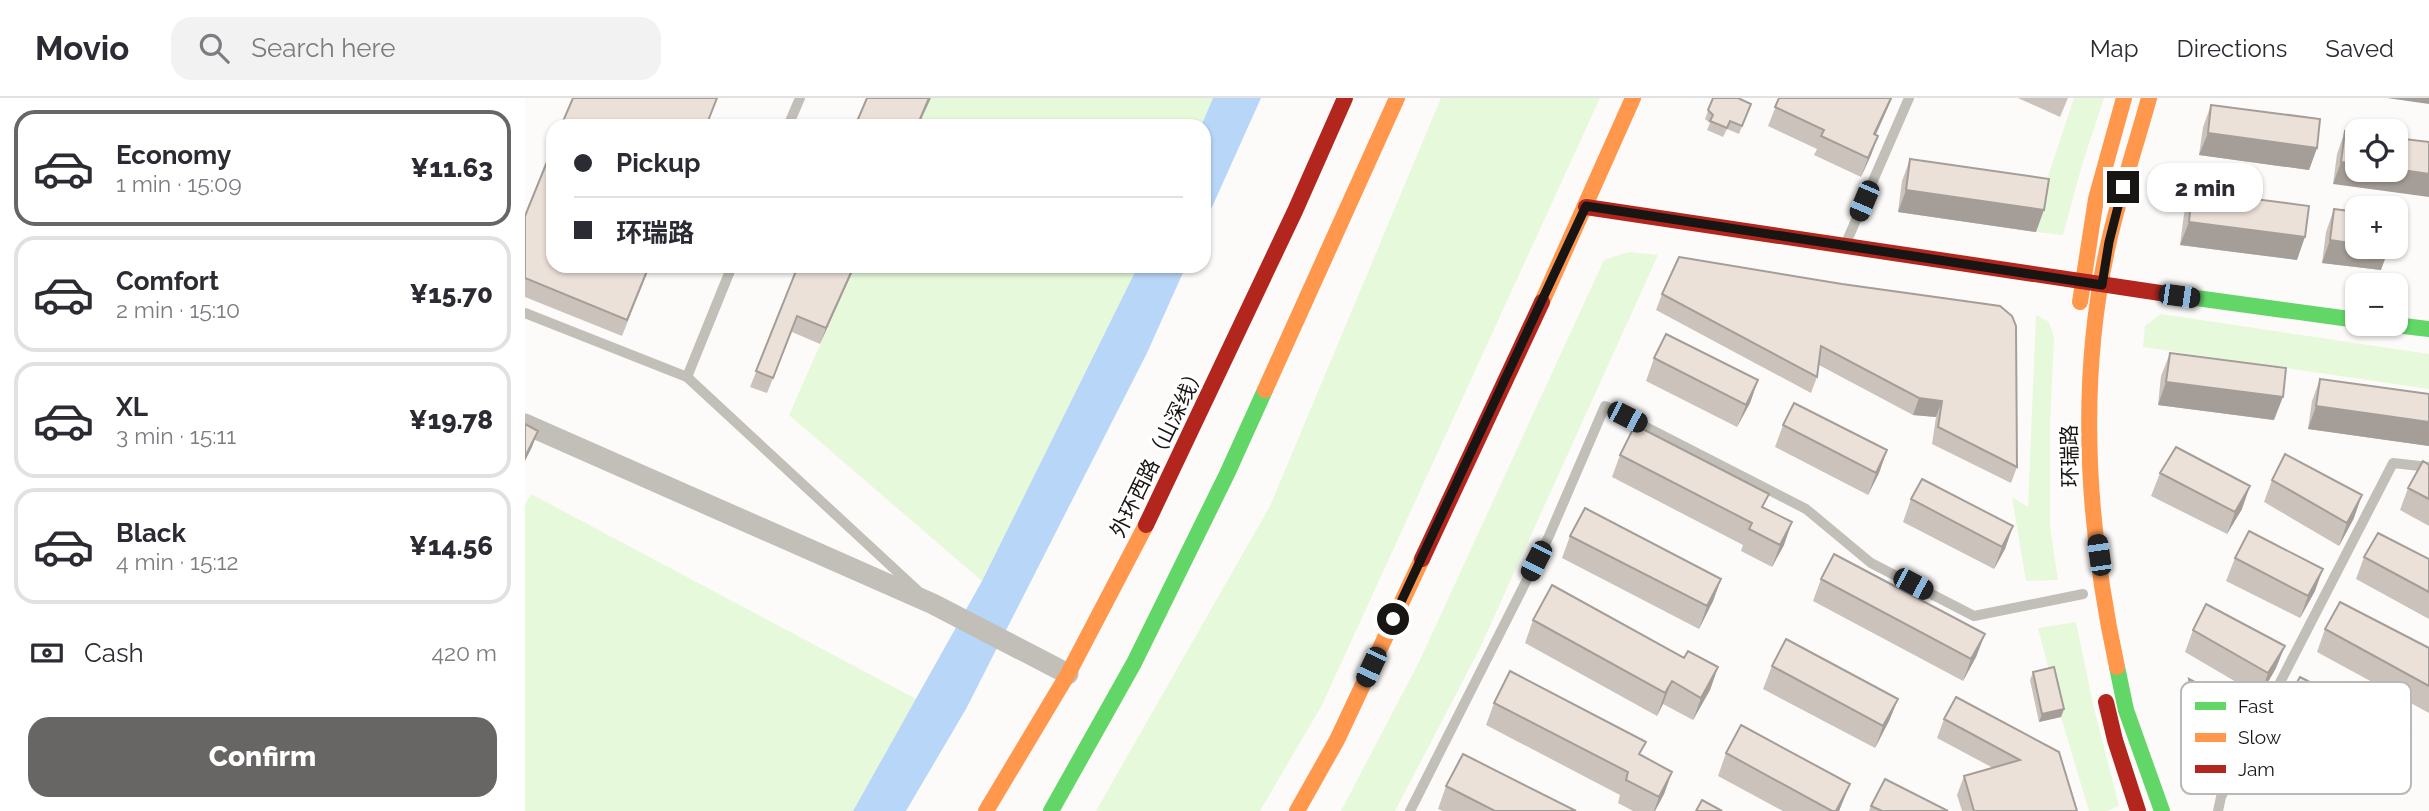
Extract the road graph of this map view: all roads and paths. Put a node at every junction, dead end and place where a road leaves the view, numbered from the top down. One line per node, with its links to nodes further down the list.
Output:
1 (800, 98): 8 (lane)
2 (1345, 98): 24 (main road, 外环西路（山深线）)
3 (1397, 98): 29 (main road)
4 (1633, 98): 9 (main road)
5 (1909, 98): 10 (lane)
6 (2125, 98): 12 (main road)
7 (2149, 98): 13 (main road, 环瑞路)
8 (791, 119)
9 (1586, 206): 10 (main road); 30 (main road)
10 (1845, 245): 12 (main road)
11 (729, 273): 19 (lane)
12 (2082, 282): 13 (main road); 16 (main road)
13 (2102, 285): 15 (main road); 33 (main road, 环瑞路)
14 (525, 313): 19 (lane)
15 (2345, 318)
16 (2078, 321)
17 (2408, 326): 18 (main road)
18 (2429, 329)
19 (687, 377): 23 (lane)
20 (525, 424): 23 (street)
21 (2429, 467): 25 (lane)
22 (2084, 593): 31 (lane)
23 (933, 604): 24 (street)
24 (1068, 674): 28 (main road, 外环西路（山深线）)
25 (2280, 682)
26 (2104, 691): 32 (main road)
27 (2223, 794): 34 (lane)
28 (986, 811)
29 (1051, 811)
30 (1297, 811)
31 (1410, 811)
32 (2138, 811)
33 (2162, 811)
34 (2218, 811)

